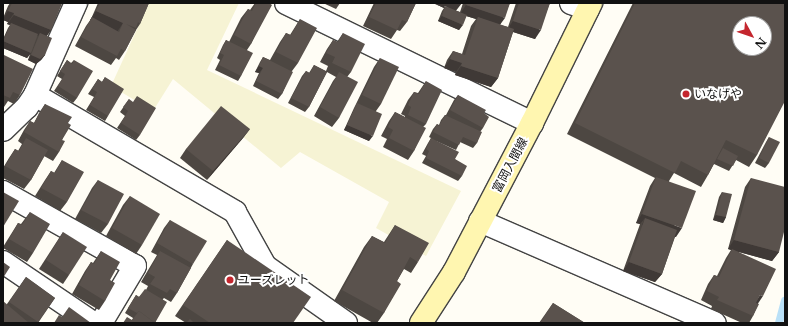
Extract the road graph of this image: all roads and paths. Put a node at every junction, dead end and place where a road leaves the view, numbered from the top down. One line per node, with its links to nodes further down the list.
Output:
1 (76, 3): 5 (street)
2 (286, 3): 7 (street)
3 (584, 5): 7 (main road, 富岡入間線)
4 (24, 66): 5 (street)
5 (44, 74): 6 (street)
6 (35, 95): 8 (street); 14 (street)
7 (532, 123): 10 (main road, 富岡入間線)
8 (3, 130)
9 (3, 192): 13 (street)
10 (480, 221): 15 (main road, 富岡入間線); 16 (street)
11 (3, 262): 12 (street)
12 (93, 323)
13 (101, 323)
14 (346, 323)
15 (421, 323)
16 (715, 323)

